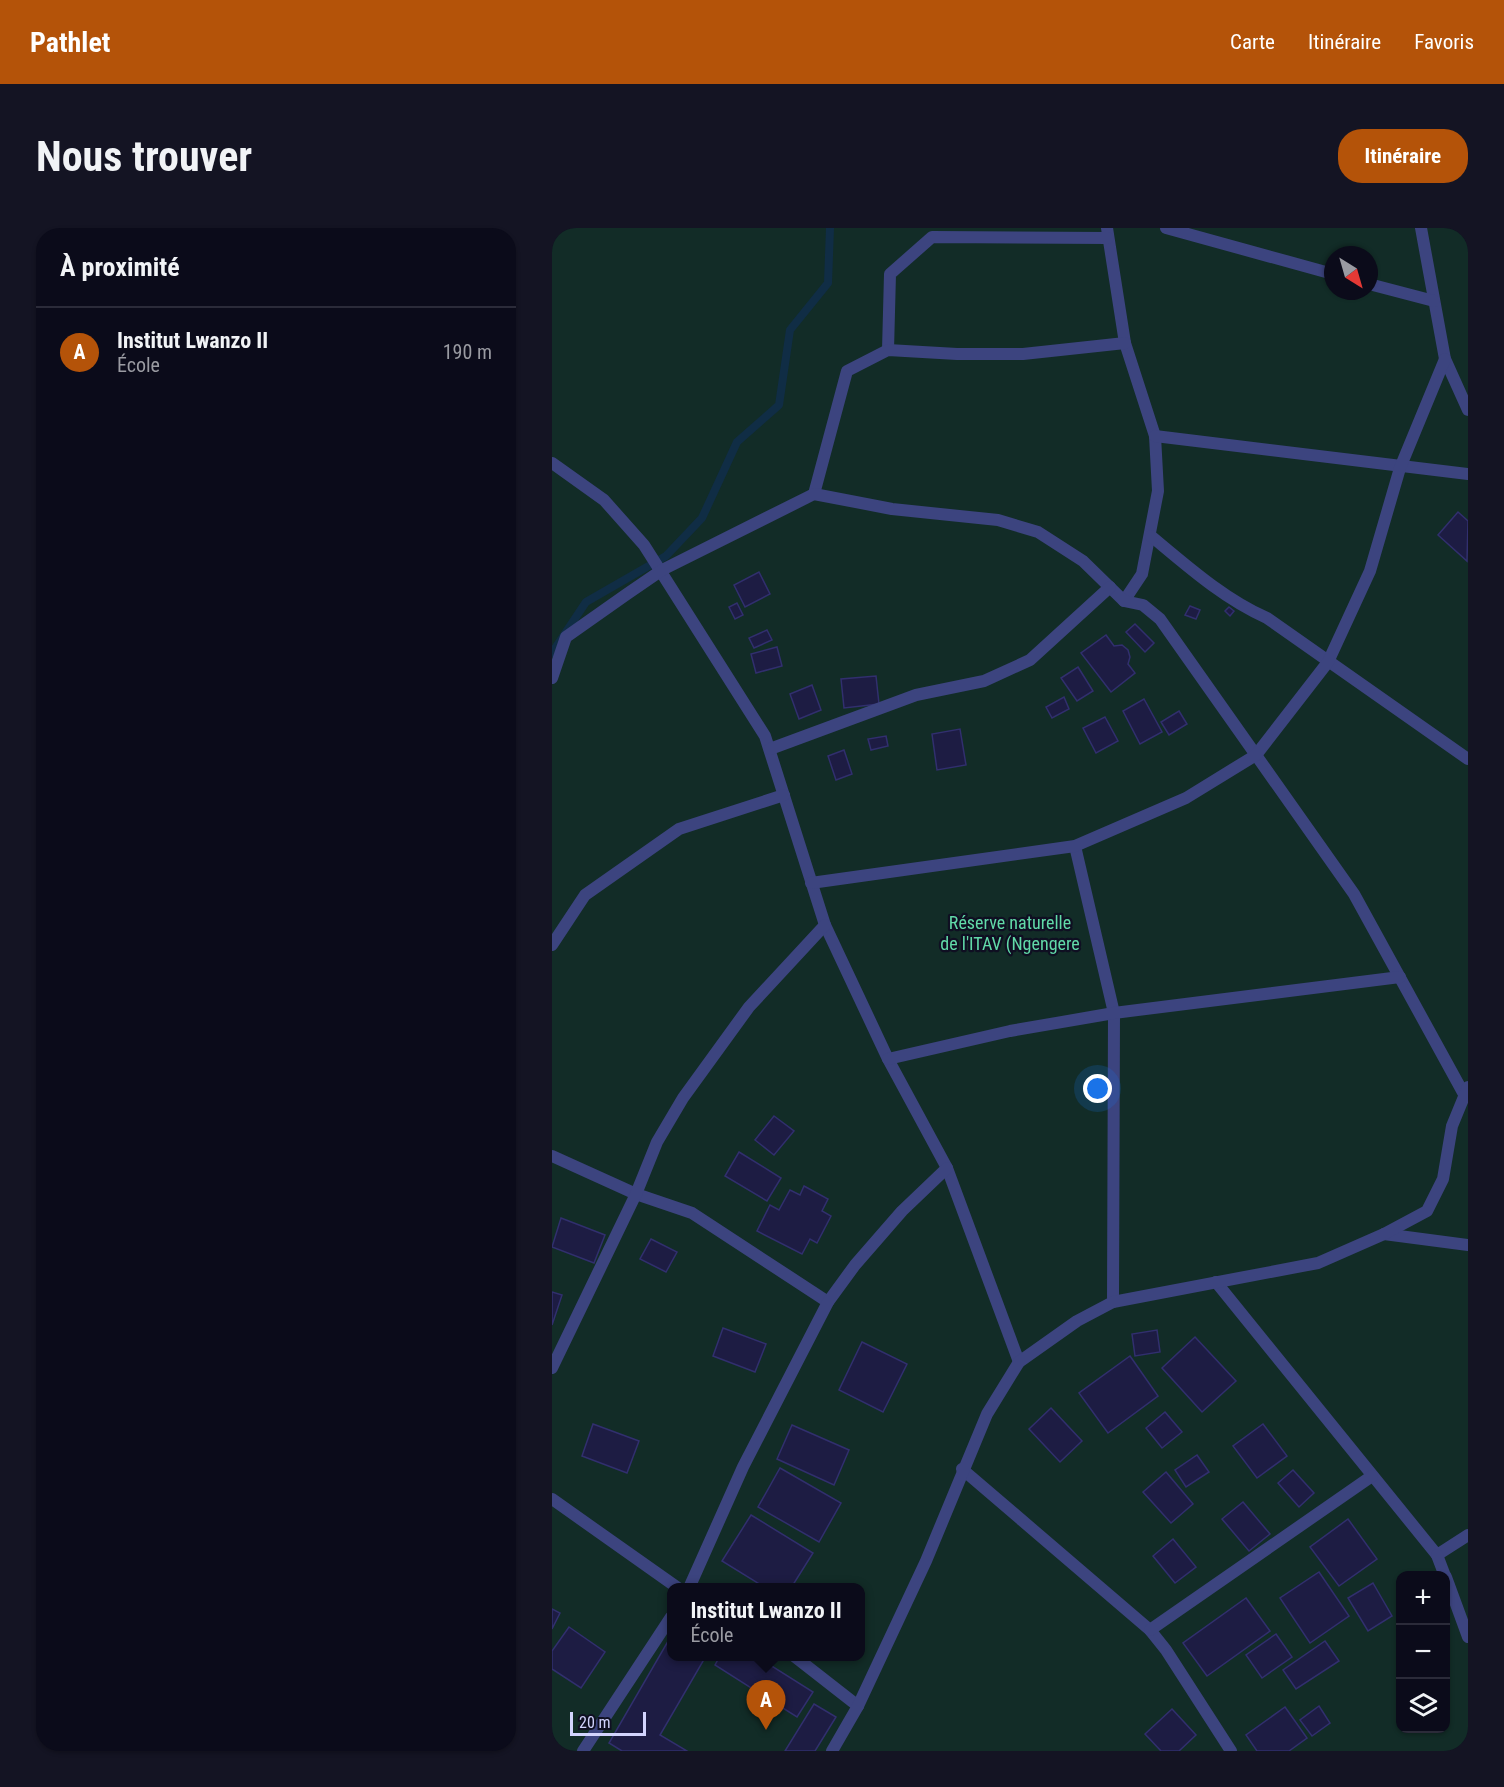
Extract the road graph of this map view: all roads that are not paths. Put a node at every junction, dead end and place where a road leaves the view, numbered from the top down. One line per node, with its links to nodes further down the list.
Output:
1 (1166, 228): 5 (street)
2 (1421, 228): 7 (street)
3 (931, 232): 4 (street); 9 (street)
4 (1108, 233): 8 (street)
5 (1324, 272)
6 (1378, 286): 7 (street)
7 (1434, 302): 10 (street)
8 (1125, 343): 9 (street); 12 (street)
9 (888, 350): 16 (street)
10 (1445, 359): 11 (street); 14 (street)
11 (1468, 410)
12 (1155, 436): 14 (street); 17 (street)
13 (552, 463): 18 (street)
14 (1400, 468): 15 (street); 21 (street)
15 (1468, 474)
16 (814, 494): 18 (street); 19 (street)
17 (1151, 536): 20 (street); 21 (street)
18 (662, 570): 22 (street); 23 (street)
19 (1110, 587): 20 (street); 23 (street)
20 (1124, 602): 24 (street)
21 (1328, 662): 24 (street); 25 (street)
22 (552, 678)
23 (770, 749): 26 (street)
24 (1256, 755): 27 (street); 31 (street)
25 (1468, 759)
26 (784, 795): 28 (street); 30 (street)
27 (1075, 846): 28 (street); 32 (street)
28 (811, 883): 29 (street)
29 (825, 925): 33 (street); 37 (street)
30 (552, 945)
31 (1400, 977): 32 (street); 34 (street)
32 (1114, 1013): 33 (street); 42 (street)
33 (888, 1059): 36 (street)
34 (1466, 1092): 38 (street)
35 (552, 1156): 37 (street)
36 (947, 1168): 41 (street); 43 (street)
37 (636, 1194): 41 (street); 44 (street)
38 (1384, 1234): 39 (street); 40 (street)
39 (1468, 1245)
40 (1216, 1282): 42 (street); 46 (street)
41 (828, 1302): 52 (street)
42 (1113, 1302): 43 (street)
43 (1019, 1362): 45 (street)
44 (552, 1368)
45 (962, 1469): 55 (street); 58 (street)
46 (1372, 1476): 49 (street); 55 (street)
47 (552, 1499): 51 (street)
48 (1468, 1535): 49 (street)
49 (1437, 1554): 50 (street)
50 (1443, 1571)
51 (672, 1583)
52 (691, 1583)
53 (1450, 1589): 56 (street)
54 (667, 1625): 59 (street)
55 (1150, 1630): 61 (street)
56 (1468, 1637)
57 (800, 1661): 58 (street)
58 (858, 1706): 60 (street)
59 (583, 1751)
60 (832, 1751)
61 (1231, 1751)

